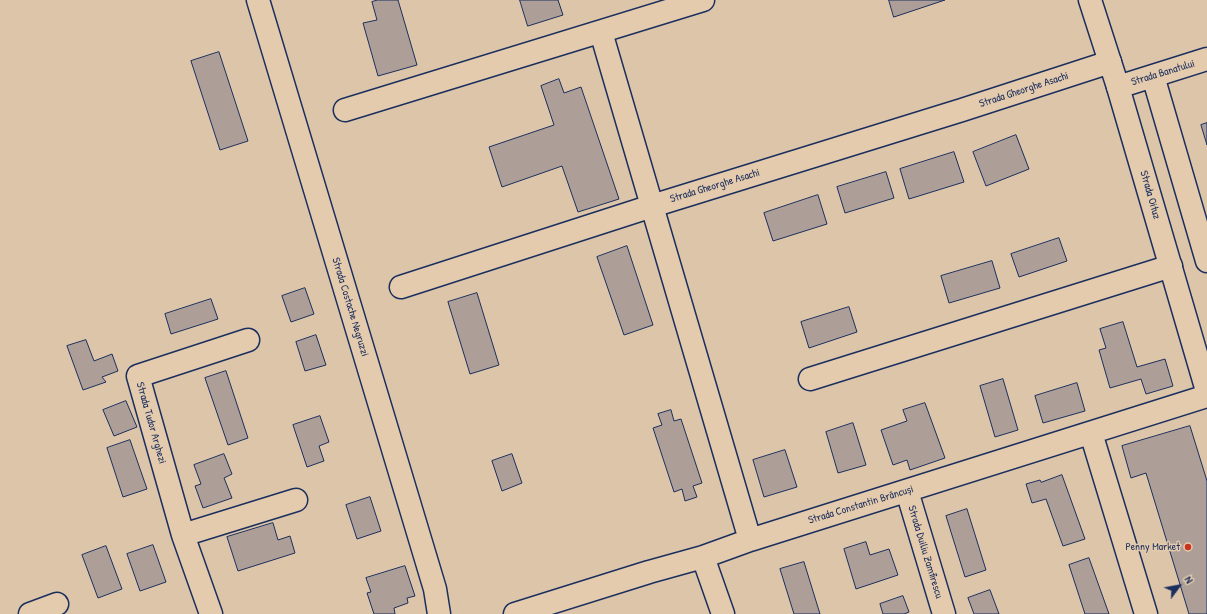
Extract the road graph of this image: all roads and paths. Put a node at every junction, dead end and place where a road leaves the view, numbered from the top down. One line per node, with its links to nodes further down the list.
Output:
1 (258, 0): 27 (street, Strada Costache Negruzzi)
2 (703, 0): 4 (street)
3 (1090, 0): 6 (street, Strada Oituz)
4 (602, 32): 9 (street); 10 (street)
5 (1207, 59): 7 (street, Strada Banatului)
6 (1110, 62): 8 (street, Strada Oituz); 10 (street, Strada Gheorghe Asachi)
7 (1153, 76): 8 (street, Strada Banatului); 11 (street)
8 (1118, 87): 12 (street, Strada Oituz)
9 (345, 110)
10 (652, 206): 13 (street, Strada Gheorghe Asachi); 22 (street)
11 (1207, 261)
12 (1171, 266): 15 (street); 16 (street, Strada Oituz)
13 (401, 287)
14 (248, 340): 21 (street, Strada Tudor Arghezi)
15 (810, 379)
16 (1207, 391)
17 (1207, 396): 18 (street, Strada Constantin Brâncuși)
18 (1091, 433): 19 (street, Strada Constantin Brâncuși); 31 (street)
19 (907, 491): 22 (street, Strada Constantin Brâncuși); 30 (street, Strada Duiliu Zamfirescu)
20 (296, 500): 21 (street)
21 (183, 535): 26 (street, Strada Tudor Arghezi)
22 (750, 540): 23 (street, Strada Constantin Brâncuși)
23 (704, 557): 28 (street, Strada Constantin Brâncuși); 29 (street)
24 (57, 604): 25 (street)
25 (30, 614)
26 (211, 614)
27 (439, 614)
28 (515, 614)
29 (723, 614)
30 (944, 614)
31 (1146, 614)

